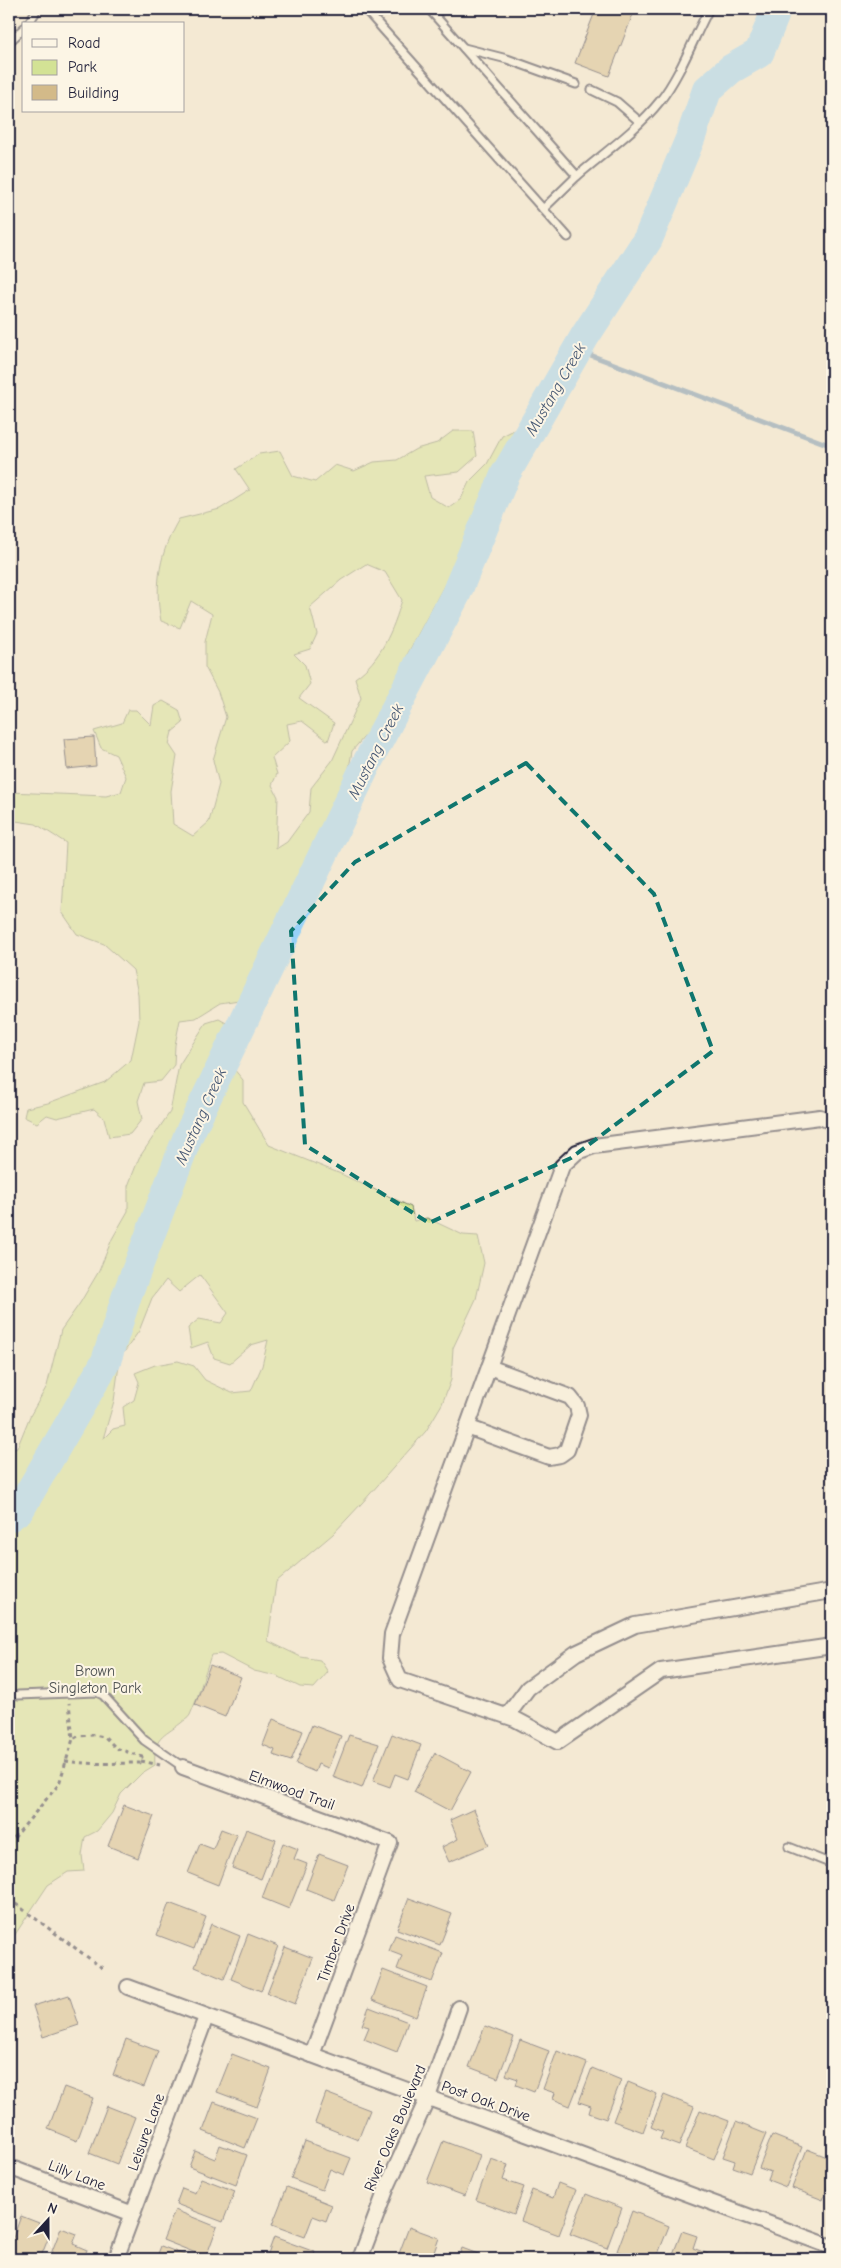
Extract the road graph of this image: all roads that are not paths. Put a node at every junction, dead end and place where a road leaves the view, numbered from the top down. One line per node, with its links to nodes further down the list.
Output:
1 (35, 9): 5 (lane)
2 (365, 9): 13 (lane)
3 (429, 9): 8 (lane)
4 (708, 9): 11 (lane)
5 (29, 22)
6 (22, 30): 7 (lane)
7 (9, 42)
8 (464, 48): 9 (lane); 12 (lane)
9 (576, 84)
10 (592, 90): 11 (lane)
11 (640, 122): 12 (lane)
12 (577, 176): 13 (lane)
13 (543, 209): 14 (lane)
14 (568, 237)
15 (832, 1122): 16 (street)
16 (489, 1367): 17 (street); 17 (street)
17 (467, 1427): 21 (street)
18 (832, 1591): 21 (street)
19 (832, 1646): 21 (street)
20 (18, 1695): 22 (lane)
21 (507, 1716)
22 (183, 1766): 23 (street, Elmwood Trail)
23 (390, 1843): 29 (street, Timber Drive)
24 (789, 1847): 25 (lane)
25 (832, 1864)
26 (128, 1987): 28 (street, Post Oak Drive)
27 (459, 2008): 30 (street, River Oaks Boulevard)
28 (206, 2017): 29 (street, Post Oak Drive); 32 (street, Leisure Lane)
29 (312, 2055): 30 (street, Post Oak Drive)
30 (428, 2097): 33 (street, Post Oak Drive); 35 (street, River Oaks Boulevard)
31 (9, 2167): 32 (street, Lilly Lane)
32 (133, 2214): 34 (street, Leisure Lane)
33 (832, 2247)
34 (116, 2259)
35 (360, 2259)

